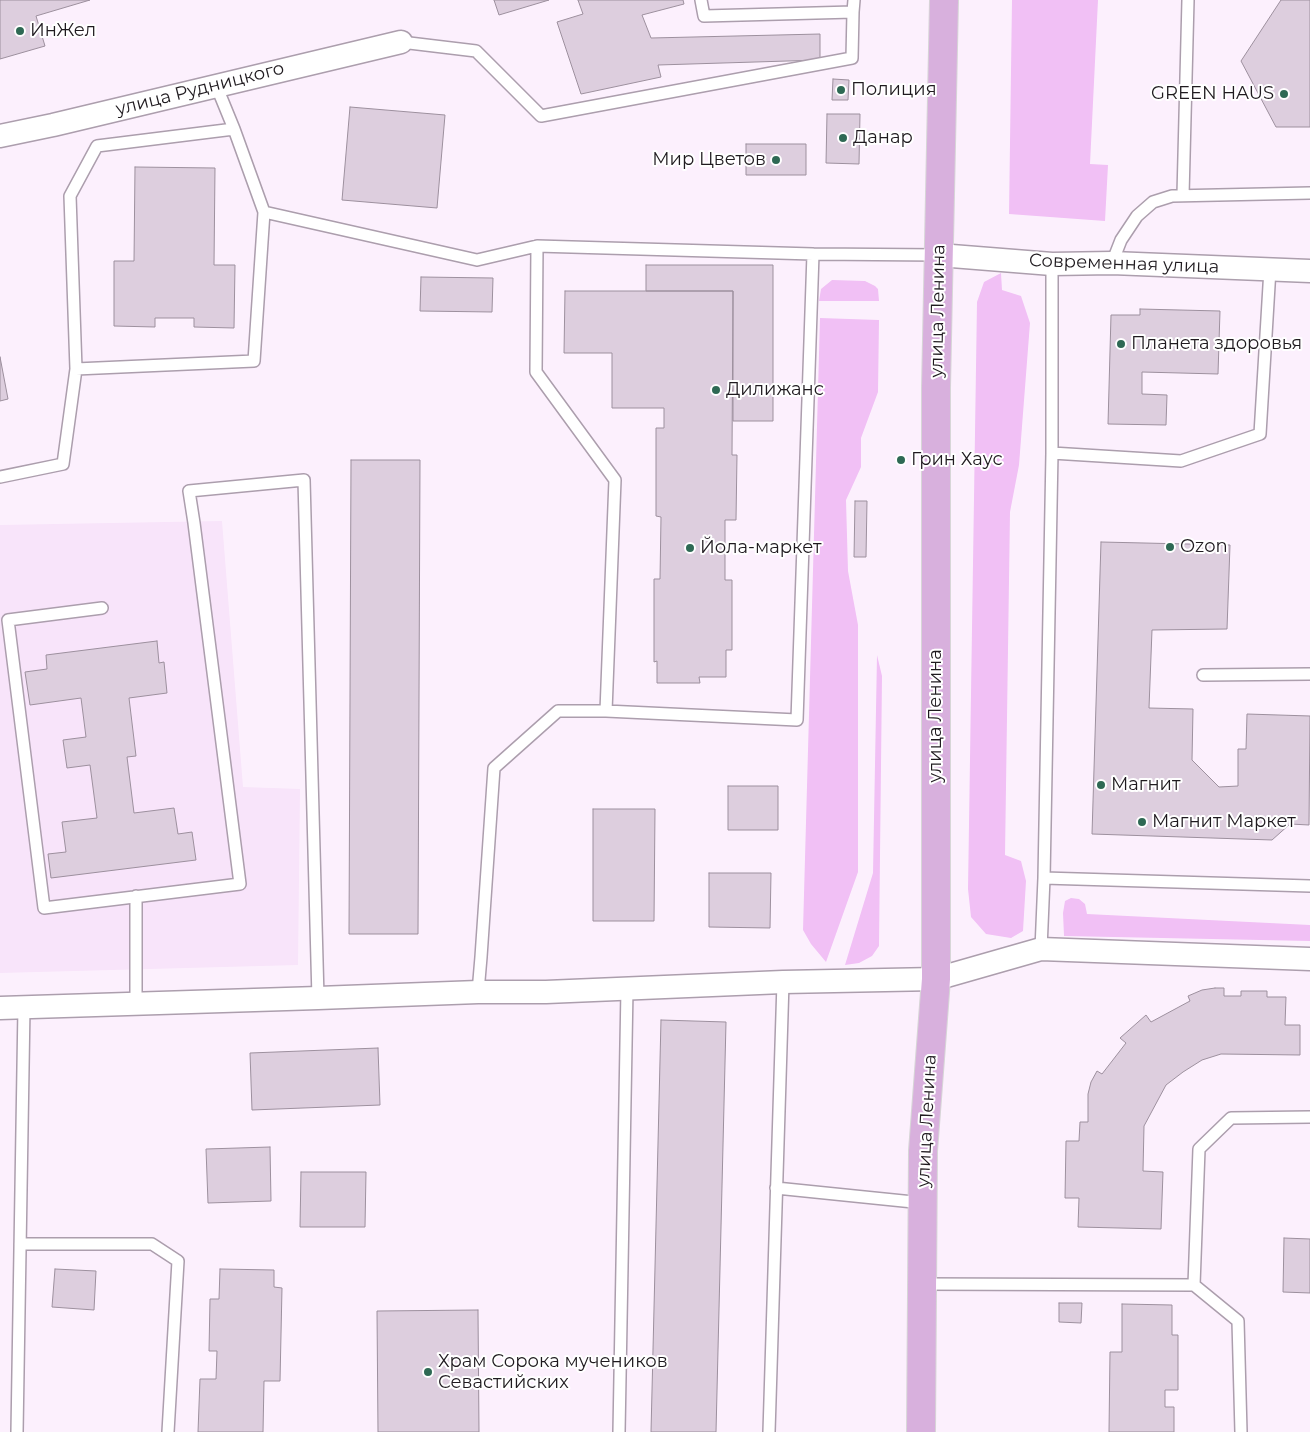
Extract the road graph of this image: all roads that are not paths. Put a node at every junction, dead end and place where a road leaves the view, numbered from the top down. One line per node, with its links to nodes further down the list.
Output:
1 (701, 0): 5 (lane)
2 (854, 0): 5 (lane)
3 (944, 0): 15 (main road, улица Ленина)
4 (1188, 0): 11 (lane)
5 (853, 12): 6 (lane)
6 (401, 42): 7 (street, улица Рудницкого)
7 (216, 85): 8 (lane); 9 (street, улица Рудницкого)
8 (234, 129): 12 (lane); 20 (lane)
9 (0, 136)
10 (1310, 193): 11 (lane)
11 (1183, 195): 16 (lane)
12 (264, 212): 13 (lane); 20 (lane)
13 (538, 246): 14 (lane); 26 (lane)
14 (813, 254): 15 (lane); 26 (lane)
15 (939, 255): 17 (street, Современная улица); 32 (main road, улица Ленина)
16 (1112, 263): 17 (street, Современная улица); 18 (street, Современная улица)
17 (1052, 264): 21 (lane)
18 (1270, 269): 19 (street, Современная улица); 21 (lane)
19 (1310, 271)
20 (76, 369): 22 (lane)
21 (1052, 453): 27 (lane)
22 (0, 478)
23 (102, 608): 29 (lane)
24 (1310, 674): 25 (lane)
25 (1203, 675)
26 (606, 711): 35 (lane)
27 (1044, 878): 28 (lane); 30 (lane)
28 (1310, 886)
29 (136, 896): 36 (lane); 37 (lane)
30 (1041, 949): 31 (street); 32 (street)
31 (1310, 959)
32 (936, 979): 33 (street); 42 (main road, улица Ленина)
33 (783, 982): 34 (street); 41 (lane)
34 (627, 989): 35 (street); 48 (lane)
35 (478, 992): 36 (street)
36 (318, 998): 37 (street)
37 (136, 1004): 38 (street)
38 (24, 1007): 39 (street); 43 (lane)
39 (0, 1008)
40 (1310, 1117): 45 (lane)
41 (776, 1188): 42 (lane); 49 (lane)
42 (923, 1203): 44 (main road, улица Ленина)
43 (20, 1244): 46 (lane); 47 (lane)
44 (922, 1284): 45 (lane); 50 (main road, улица Ленина)
45 (1194, 1285): 51 (lane)
46 (17, 1432)
47 (168, 1432)
48 (619, 1432)
49 (769, 1432)
50 (920, 1432)
51 (1241, 1432)

